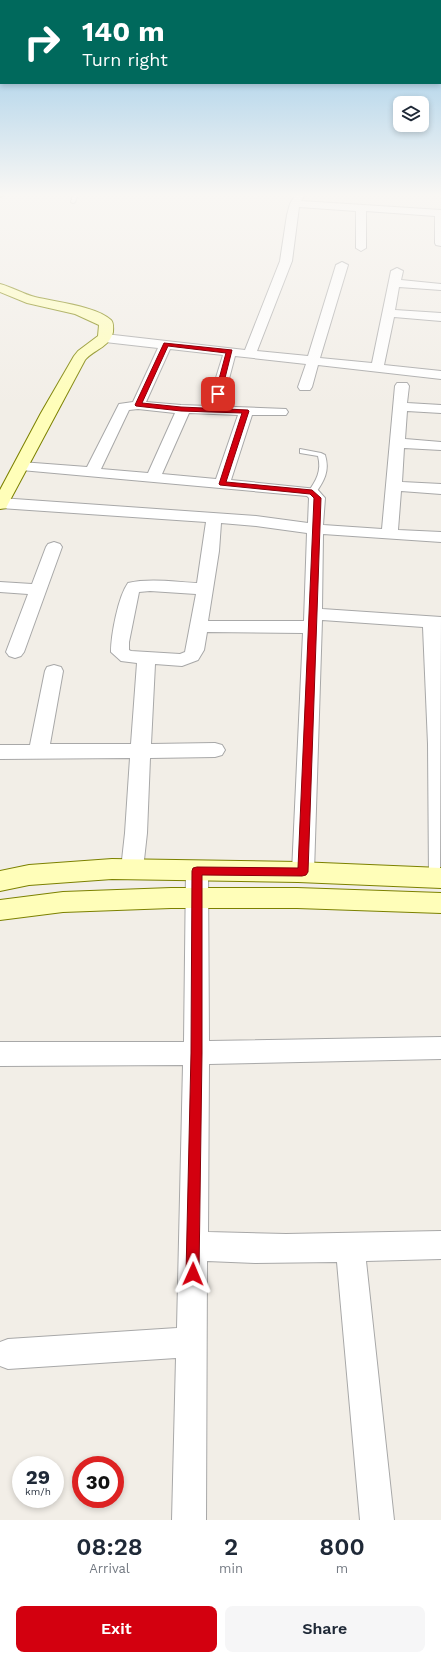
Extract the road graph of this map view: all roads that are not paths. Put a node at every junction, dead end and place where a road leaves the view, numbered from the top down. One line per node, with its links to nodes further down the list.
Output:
1 (285, 264): 10 (street)
2 (342, 265): 11 (street)
3 (441, 287): 5 (street)
4 (0, 288): 7 (street)
5 (388, 313): 6 (street); 12 (street)
6 (441, 317)
7 (106, 338): 8 (street); 26 (street)
8 (166, 344): 9 (street); 17 (street)
9 (230, 351): 10 (street); 16 (street)
10 (250, 354): 11 (street)
11 (314, 361): 12 (street); 15 (street)
12 (377, 368): 13 (street)
13 (441, 374)
14 (402, 386): 18 (street)
15 (305, 387)
16 (218, 394)
17 (138, 405): 19 (street); 27 (street)
18 (400, 407): 20 (street); 23 (street)
19 (181, 409): 21 (street); 28 (street)
20 (441, 409)
21 (246, 411): 22 (street); 29 (street)
22 (281, 412)
23 (397, 443): 24 (street); 30 (street)
24 (441, 446)
25 (303, 451): 32 (lane)
26 (21, 466): 27 (street); 33 (street)
27 (92, 472): 28 (street)
28 (153, 478): 29 (street)
29 (222, 484): 32 (street)
30 (394, 486): 31 (street); 36 (street)
31 (441, 489)
32 (312, 492): 35 (street)
33 (2, 497): 34 (street)
34 (214, 518): 35 (street); 40 (street)
35 (315, 529): 36 (street); 42 (street)
36 (390, 533): 37 (street)
37 (441, 537)
38 (54, 547): 41 (street)
39 (0, 587): 41 (street)
40 (205, 589): 44 (street); 46 (street)
41 (38, 590): 45 (street)
42 (313, 620): 43 (street); 44 (street); 55 (street)
43 (436, 622): 48 (street)
44 (199, 626): 46 (street)
45 (15, 652)
46 (146, 658): 51 (street)
47 (54, 671): 50 (street)
48 (438, 689): 53 (street)
49 (215, 750): 51 (street)
50 (39, 751): 51 (street); 52 (street)
51 (141, 751): 54 (street)
52 (0, 752)
53 (439, 763): 56 (street)
54 (132, 869): 57 (street); 58 (street)
55 (302, 872): 56 (street); 58 (street)
56 (441, 878)
57 (0, 881)
58 (197, 885): 59 (street); 60 (street); 62 (street)
59 (441, 903)
60 (0, 910)
61 (441, 1048): 62 (street)
62 (196, 1053): 63 (street); 65 (street)
63 (0, 1054)
64 (441, 1245): 66 (street)
65 (193, 1246): 66 (street); 67 (street)
66 (350, 1246): 70 (street)
67 (192, 1342): 68 (street); 69 (street)
68 (8, 1354)
69 (189, 1520)
70 (377, 1520)

